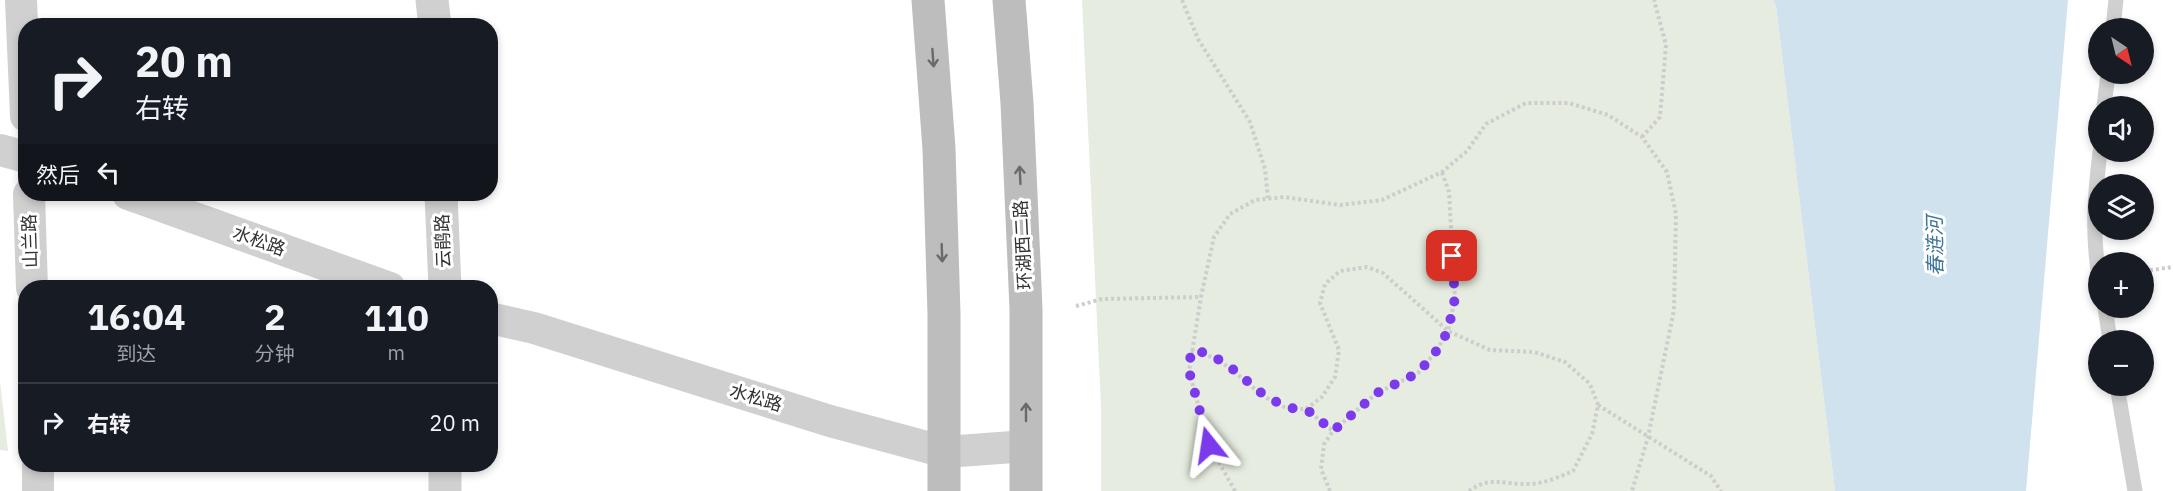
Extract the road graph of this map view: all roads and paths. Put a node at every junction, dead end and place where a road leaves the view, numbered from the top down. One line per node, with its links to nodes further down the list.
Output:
1 (21, 0): 8 (street)
2 (432, 0): 9 (street)
3 (928, 0): 37 (main road, one-way to 37)
4 (1009, 0): 36 (main road, 环湖西二路, one-way to 4)
5 (1182, 0): 16 (path)
6 (1654, 0): 11 (path)
7 (2116, 0): 10 (lane)
8 (22, 18)
9 (434, 18)
10 (2114, 18)
11 (1642, 137): 15 (path); 35 (path)
12 (0, 150): 13 (street)
13 (18, 155)
14 (2099, 162): 20 (lane)
15 (1442, 172): 16 (path); 29 (path)
16 (1268, 198): 26 (path)
17 (28, 201): 23 (street, 山兰路)
18 (148, 201): 24 (street, 水松路)
19 (441, 201): 25 (street, 云鹃路)
20 (2095, 252)
21 (2173, 267): 22 (path)
22 (2154, 270)
23 (32, 280)
24 (368, 280)
25 (445, 280)
26 (1201, 297): 27 (path); 30 (path)
27 (1076, 306)
28 (498, 320): 37 (street, 水松路)
29 (1448, 331): 32 (path); 33 (path); 34 (path)
30 (1191, 351): 33 (path); 44 (path)
31 (2119, 396): 49 (lane)
32 (1598, 405): 35 (path); 46 (path)
33 (1306, 409): 34 (path)
34 (1333, 431): 45 (path)
35 (1648, 437): 47 (path); 48 (path)
36 (1026, 446): 37 (street, 水松路); 43 (main road, 环湖西二路)
37 (945, 452): 42 (main road)
38 (38, 472): 40 (street)
39 (445, 472): 41 (street)
40 (38, 491)
41 (444, 491)
42 (944, 491)
43 (1026, 491)
44 (1235, 491)
45 (1330, 491)
46 (1469, 491)
47 (1632, 491)
48 (1721, 491)
49 (2135, 491)

